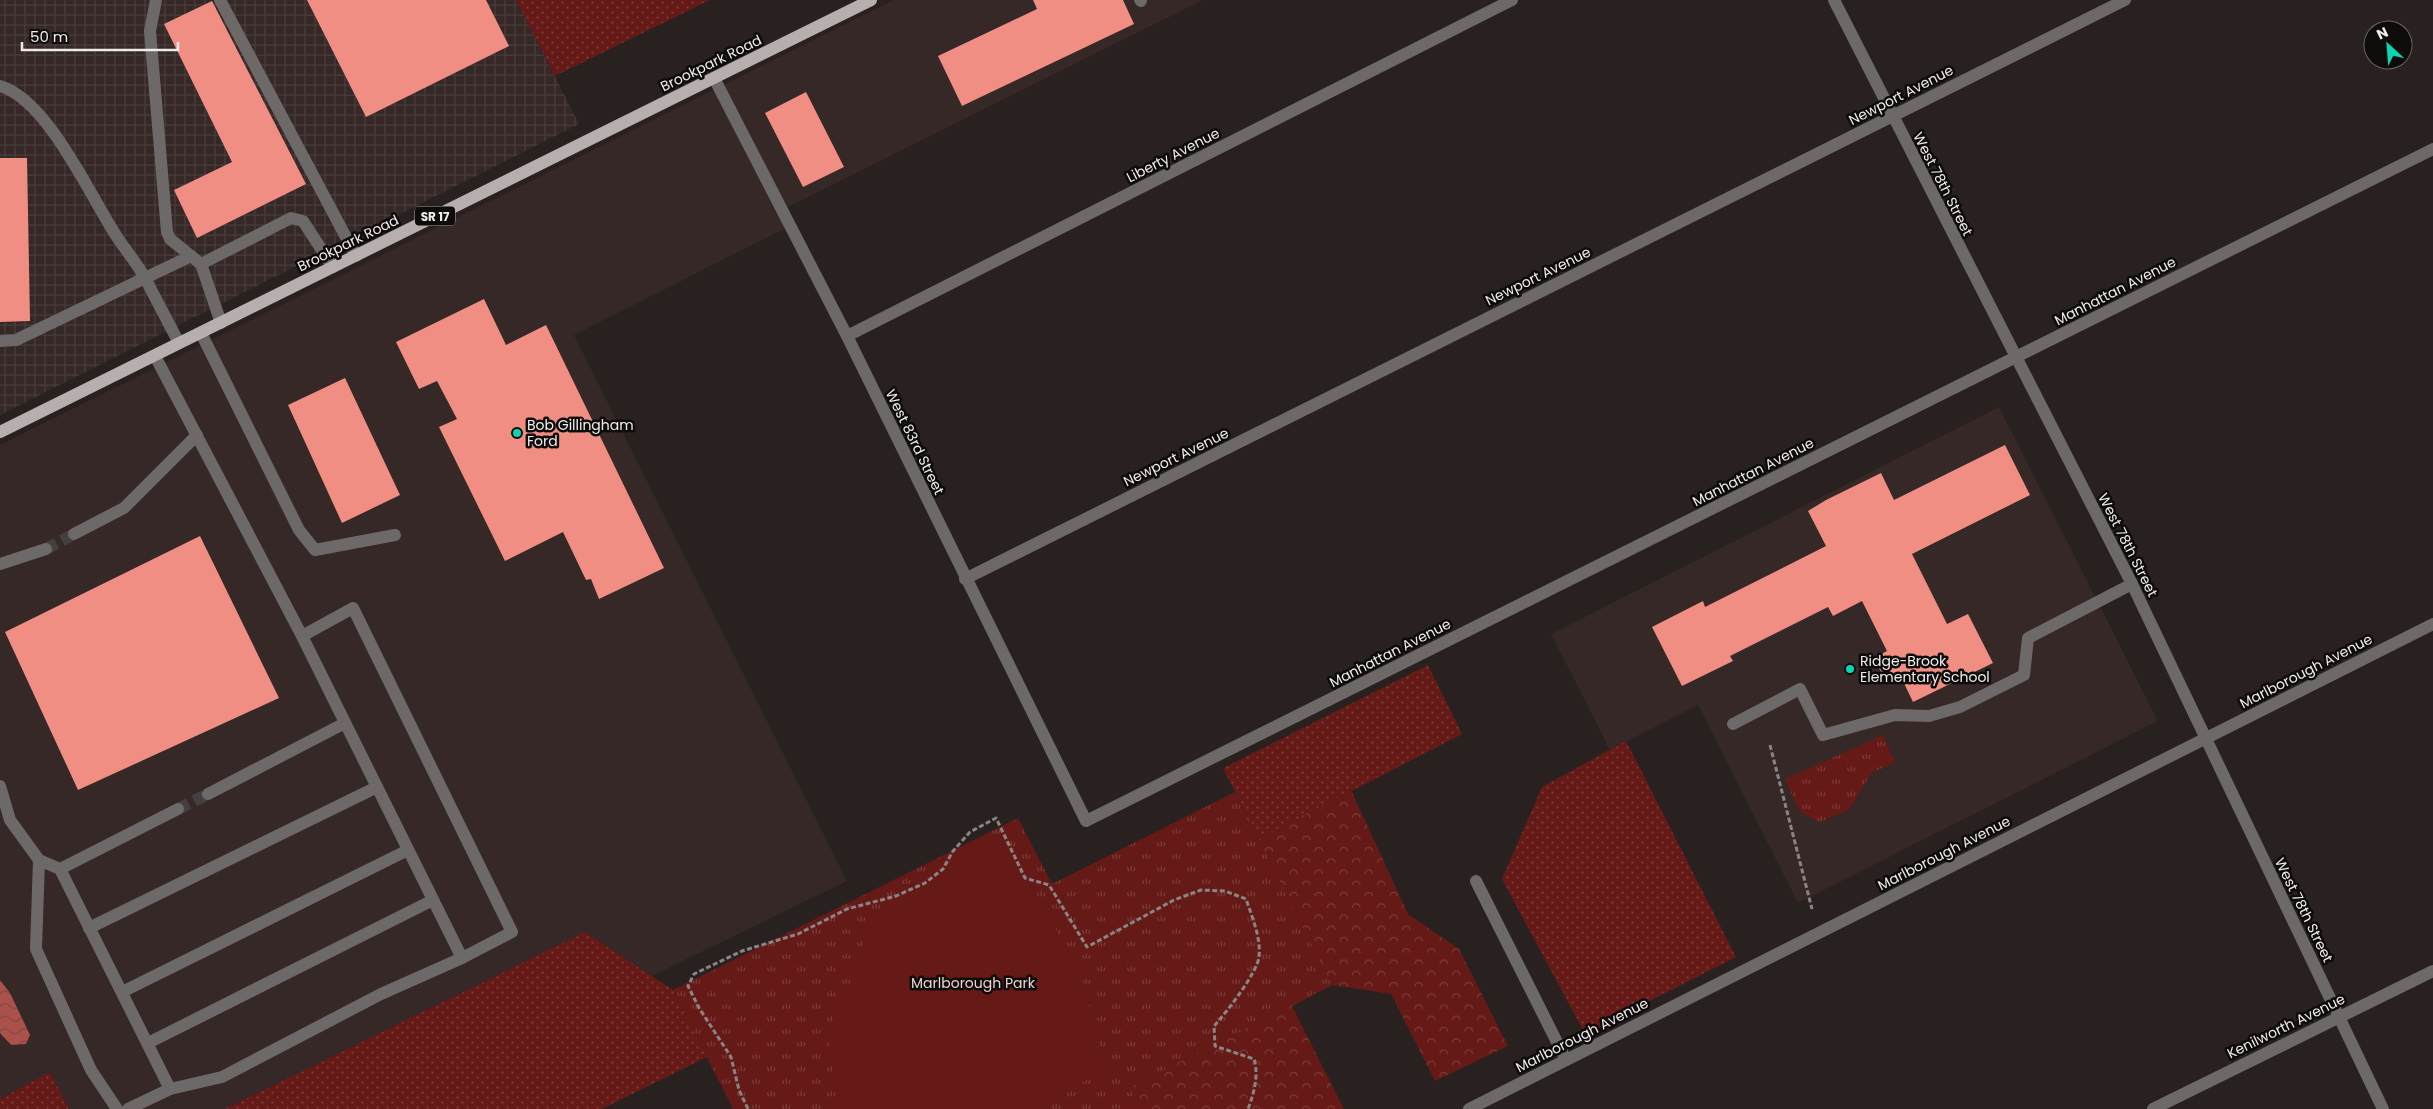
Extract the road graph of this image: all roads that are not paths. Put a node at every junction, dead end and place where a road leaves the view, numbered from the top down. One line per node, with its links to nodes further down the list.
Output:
1 (156, 0): 11 (street)
2 (220, 0): 12 (street)
3 (870, 0): 7 (main road, Brookpark Road / SR 17)
4 (1512, 0): 18 (street, Liberty Avenue)
5 (1834, 0): 9 (street, West 78th Street)
6 (2125, 0): 9 (street, Newport Avenue)
7 (714, 78): 12 (main road, Brookpark Road / SR 17); 18 (street, West 83rd Street)
8 (0, 86): 15 (street)
9 (1891, 117): 22 (street, West 78th Street); 29 (street, Newport Avenue)
10 (2433, 149): 22 (street, Manhattan Avenue)
11 (191, 256): 13 (street); 15 (street)
12 (356, 256): 14 (main road, Brookpark Road / SR 17)
13 (201, 264): 14 (street); 16 (street)
14 (333, 266): 16 (main road, Brookpark Road / SR 17)
15 (145, 278): 19 (street); 20 (street)
16 (221, 322): 17 (main road, Brookpark Road / SR 17)
17 (201, 333): 20 (main road, Brookpark Road / SR 17); 26 (street)
18 (847, 336): 29 (street, West 83rd Street)
19 (0, 341)
20 (179, 343): 21 (main road, Brookpark Road / SR 17)
21 (155, 356): 23 (main road, Brookpark Road / SR 17); 24 (street)
22 (2016, 357): 30 (street, West 78th Street); 40 (street, Manhattan Avenue)
23 (0, 432)
24 (198, 434): 25 (street); 32 (street)
25 (74, 534)
26 (395, 535)
27 (46, 549): 28 (street)
28 (0, 564)
29 (965, 579): 40 (street, West 83rd Street)
30 (2132, 584): 34 (street); 35 (street, West 78th Street)
31 (2433, 624): 35 (street, Marlborough Avenue)
32 (302, 636): 33 (street); 47 (street)
33 (345, 723): 37 (street); 38 (street)
34 (1733, 724)
35 (2204, 738): 50 (street, West 78th Street); 52 (street, Marlborough Avenue)
36 (0, 786): 42 (street)
37 (377, 787): 41 (street); 46 (street)
38 (208, 794)
39 (178, 808): 43 (street)
40 (1086, 821)
41 (408, 850): 45 (street); 49 (street)
42 (39, 860): 43 (street); 54 (street)
43 (60, 869): 46 (street)
44 (1476, 881): 52 (street)
45 (433, 900): 47 (street); 51 (street)
46 (89, 928): 49 (street)
47 (462, 958): 53 (street)
48 (2433, 971): 50 (street, Kenilworth Avenue)
49 (122, 992): 51 (street)
50 (2339, 1017): 57 (street, Kenilworth Avenue); 58 (street, West 78th Street)
51 (148, 1043): 53 (street)
52 (1566, 1060): 56 (street, Marlborough Avenue)
53 (170, 1089): 55 (street)
54 (117, 1109)
55 (128, 1109)
56 (1469, 1109)
57 (2153, 1109)
58 (2384, 1109)

